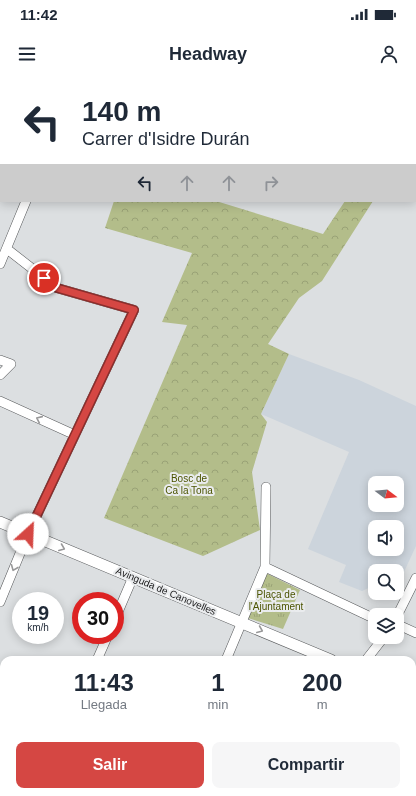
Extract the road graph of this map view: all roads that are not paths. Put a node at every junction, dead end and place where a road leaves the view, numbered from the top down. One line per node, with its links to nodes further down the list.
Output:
1 (26, 202): 2 (street)
2 (7, 249): 3 (street); 7 (street)
3 (0, 264)
4 (0, 360): 5 (street)
5 (0, 375)
6 (0, 402): 7 (street, one-way to 6)
7 (75, 436): 10 (street)
8 (266, 487): 11 (street)
9 (0, 522): 10 (street, Avinguda de Canovelles)
10 (28, 534): 12 (street, Avinguda de Canovelles, one-way to 12); 15 (street, one-way to 15)
11 (266, 567): 17 (street); 18 (street)
12 (133, 577): 14 (street); 18 (street, Avinguda de Canovelles)
13 (416, 578): 16 (street)
14 (124, 598)
15 (0, 602)
16 (401, 608)
17 (368, 616)
18 (242, 622): 24 (street); 25 (street, Avinguda de Canovelles, one-way to 25)
19 (404, 627): 20 (street)
20 (416, 633)
21 (104, 644): 23 (street)
22 (379, 644): 26 (street)
23 (100, 656)
24 (228, 656)
25 (322, 656)
26 (369, 656)

